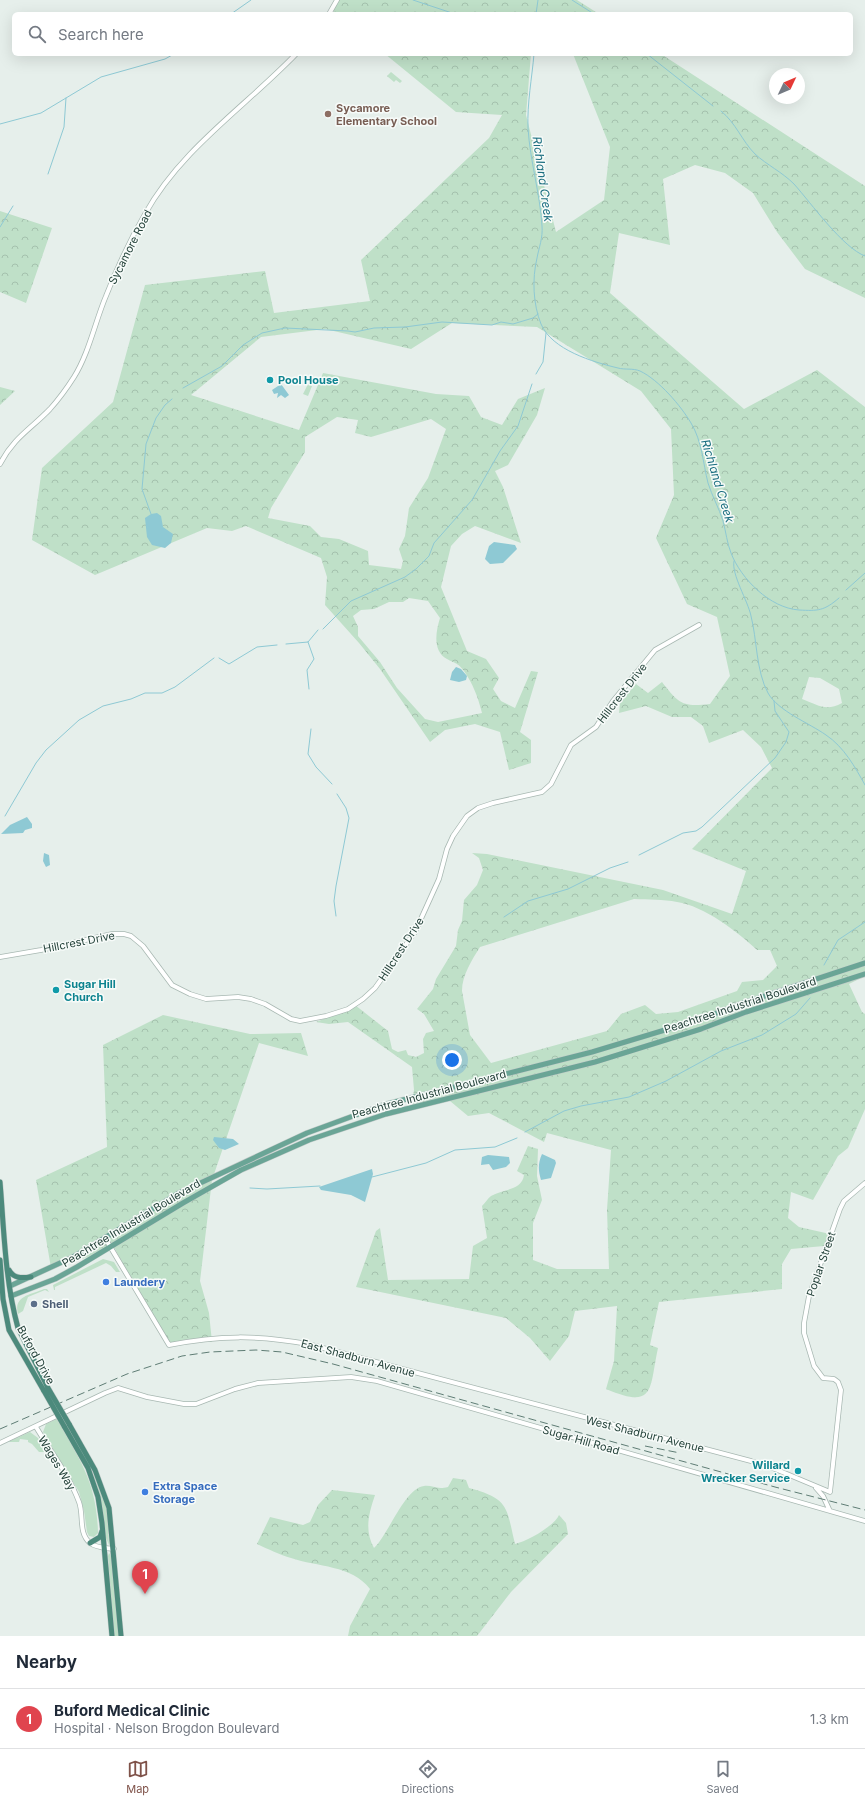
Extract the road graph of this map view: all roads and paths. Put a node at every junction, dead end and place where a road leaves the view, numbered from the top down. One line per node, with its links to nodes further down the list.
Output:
1 (338, 0): 2 (street)
2 (330, 12)
3 (294, 56): 4 (street, Sycamore Road)
4 (0, 464)
5 (699, 625): 6 (street, Hillcrest Drive)
6 (0, 957)
7 (865, 963): 9 (main road, Peachtree Industrial Boulevard)
8 (865, 974): 10 (main road, Peachtree Industrial Boulevard)
9 (809, 982): 10 (main road); 13 (main road, Peachtree Industrial Boulevard)
10 (812, 992): 14 (main road, Peachtree Industrial Boulevard)
11 (0, 1182): 16 (highway, Buford Drive)
12 (865, 1183): 30 (street, Poplar Street)
13 (105, 1238): 14 (street); 17 (main road, Peachtree Industrial Boulevard)
14 (110, 1247): 20 (main road, Peachtree Industrial Boulevard); 25 (street, East Shadburn Avenue)
15 (0, 1260): 19 (highway, Buford Drive)
16 (8, 1268): 17 (highway); 18 (highway, Buford Drive)
17 (31, 1278): 18 (main road, Peachtree Industrial Boulevard)
18 (10, 1286): 19 (highway, Peachtree Industrial Boulevard); 20 (highway, Buford Drive)
19 (1, 1289): 21 (highway, Buford Drive)
20 (11, 1296): 21 (highway, Peachtree Industrial Boulevard); 24 (highway, Buford Drive)
21 (1, 1299): 23 (highway, Buford Drive)
22 (0, 1308): 23 (highway)
23 (5, 1315): 24 (highway, Buford Drive)
24 (46, 1389): 26 (highway, Buford Drive, bridge)
25 (480, 1391): 29 (street, West Shadburn Avenue)
26 (66, 1425): 33 (highway); 36 (highway)
27 (36, 1427): 28 (street); 31 (street, Sugar Hill Road); 34 (street, Wages Way)
28 (0, 1443)
29 (813, 1485): 30 (street, West Shadburn Avenue); 31 (street)
30 (830, 1492)
31 (829, 1509): 32 (street, Sugar Hill Road)
32 (865, 1521)
33 (103, 1528): 34 (highway); 35 (highway)
34 (90, 1543): 35 (street)
35 (105, 1548): 36 (street); 37 (highway)
36 (114, 1549): 38 (highway)
37 (112, 1636)
38 (121, 1636)

